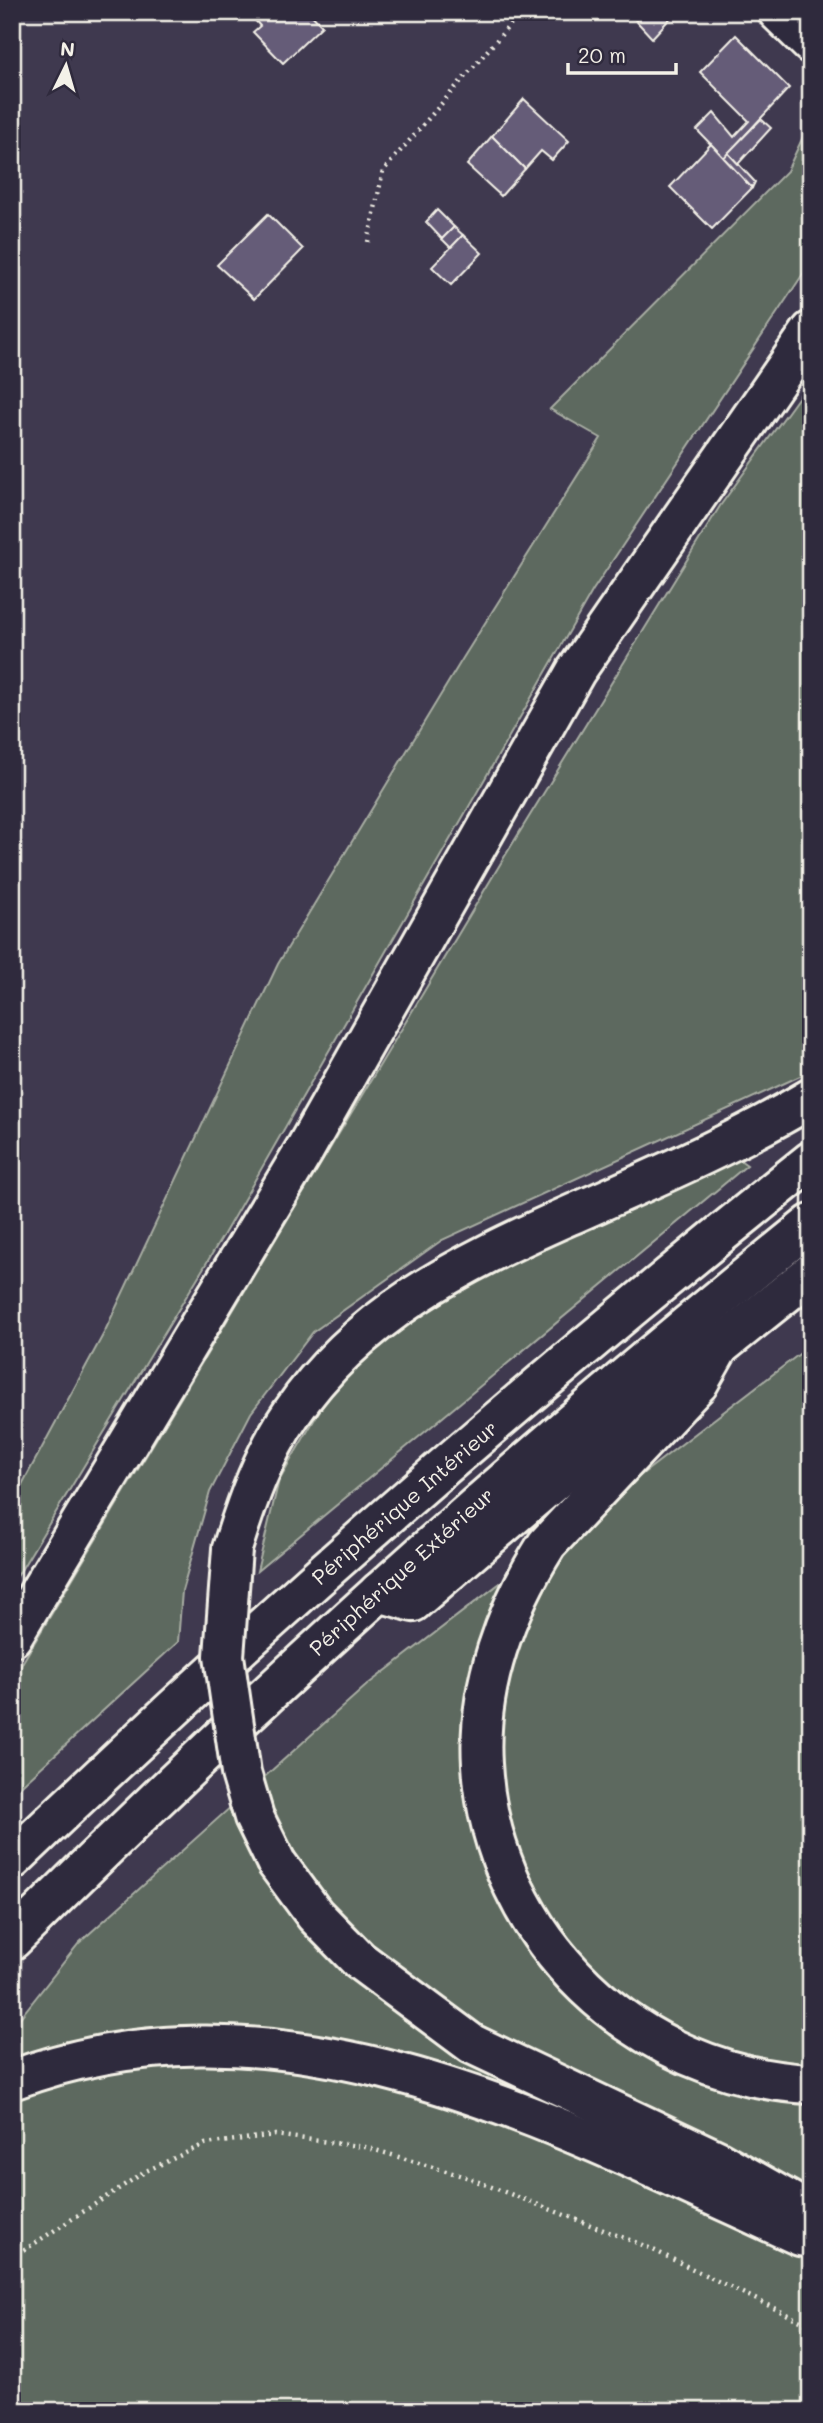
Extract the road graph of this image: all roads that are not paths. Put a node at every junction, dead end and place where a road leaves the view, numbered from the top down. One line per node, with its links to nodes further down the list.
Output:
1 (778, 12): 2 (main road)
2 (811, 44)
3 (811, 331): 10 (main road)
4 (811, 1098): 15 (main road, bridge)
5 (811, 1161): 11 (main road, Périphérique Intérieur)
6 (811, 1224): 9 (main road, Périphérique Extérieur)
7 (811, 1273): 8 (main road)
8 (719, 1347): 9 (main road); 14 (main road)
9 (379, 1592): 12 (main road, Périphérique Extérieur)
10 (12, 1637)
11 (12, 1860)
12 (12, 1940)
13 (12, 2080): 16 (main road)
14 (811, 2084)
15 (811, 2213)
16 (811, 2238)

